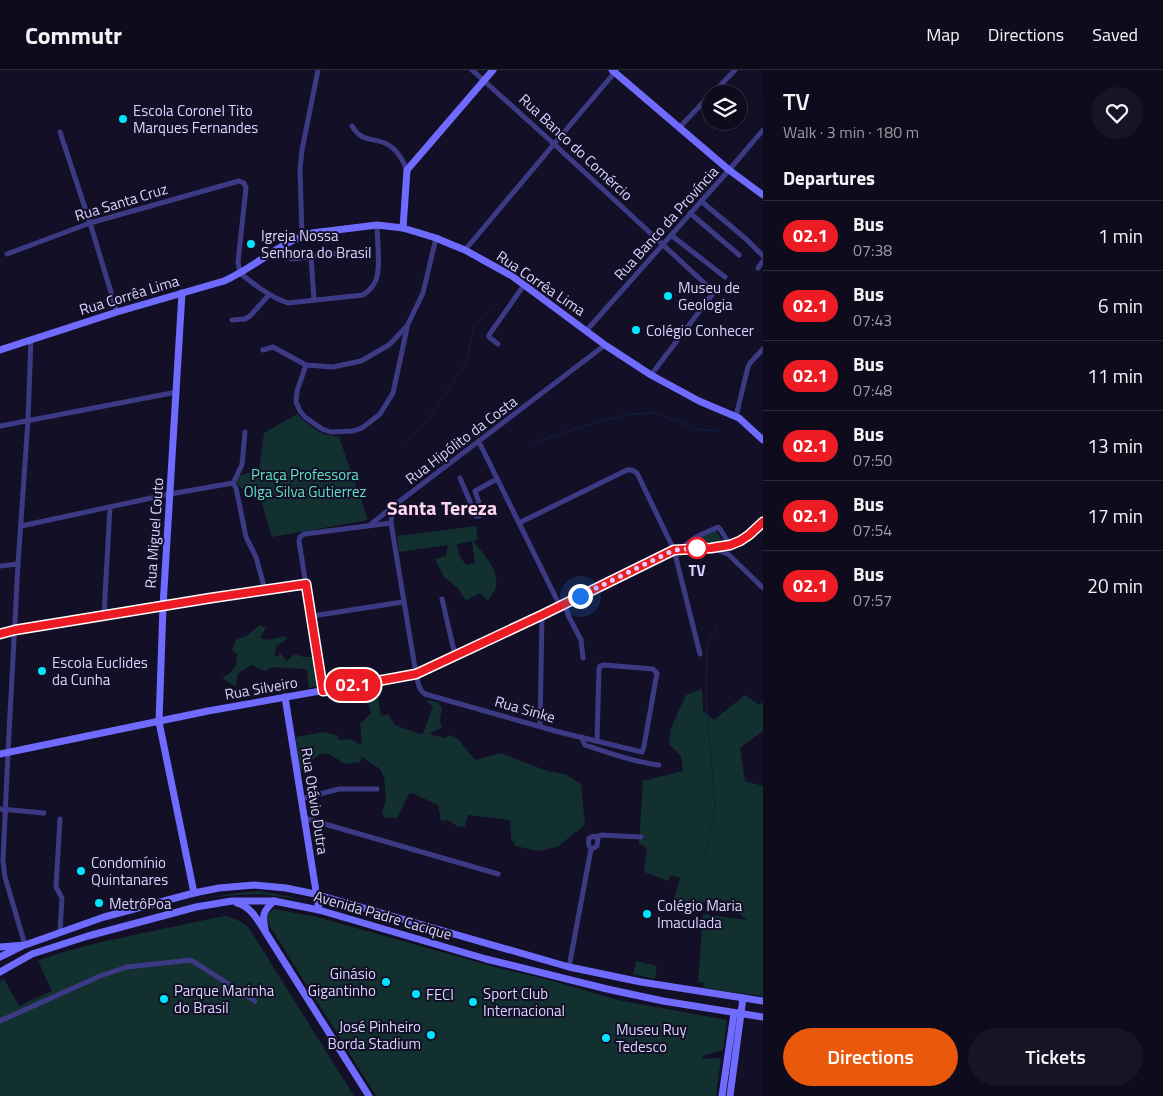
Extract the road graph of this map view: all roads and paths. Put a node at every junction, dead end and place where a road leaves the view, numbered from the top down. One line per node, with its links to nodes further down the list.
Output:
1 (318, 70): 23 (street)
2 (472, 70): 6 (street, Rua Banco do Comércio)
3 (494, 70): 6 (street)
4 (735, 70): 7 (street)
5 (615, 71): 10 (street); 13 (street)
6 (484, 80): 13 (street, Rua Banco do Comércio); 14 (street)
7 (720, 85)
8 (702, 104): 10 (street)
9 (352, 126): 14 (street)
10 (679, 128): 15 (street)
11 (763, 130): 15 (street, Rua Banco da Província)
12 (60, 132): 19 (street)
13 (554, 144): 25 (street, Rua Banco do Comércio); 26 (street)
14 (407, 170): 21 (street)
15 (729, 170): 16 (street); 17 (street, Rua Banco da Província)
16 (763, 195)
17 (701, 202): 18 (street, Rua Banco da Província); 30 (street)
18 (690, 214): 22 (street, Rua Banco da Província); 29 (street)
19 (90, 223): 28 (street, Rua Santa Cruz); 35 (street, Rua Santa Cruz); 41 (street)
20 (377, 225): 21 (street, Rua Corrêa Lima); 23 (street, Rua Corrêa Lima); 40 (street)
21 (403, 228): 24 (street, Rua Corrêa Lima)
22 (671, 235): 25 (street, Rua Banco da Província); 36 (street)
23 (302, 236): 35 (street, Rua Corrêa Lima)
24 (436, 238): 26 (street, Rua Corrêa Lima); 43 (street)
25 (662, 244): 44 (street, Rua Banco da Província); 52 (street, Rua Banco do Comércio)
26 (465, 250): 37 (street, Rua Corrêa Lima)
27 (349, 252): 31 (street)
28 (7, 254)
29 (739, 255)
30 (763, 256)
31 (311, 257): 32 (street); 40 (street)
32 (291, 259)
33 (763, 261): 34 (street)
34 (758, 268)
35 (240, 273): 38 (street, Rua Corrêa Lima); 39 (street)
36 (725, 277)
37 (524, 285): 44 (street, Rua Corrêa Lima); 46 (street)
38 (182, 293): 41 (street, Rua Corrêa Lima); 53 (street, Rua Miguel Couto)
39 (269, 295): 40 (street); 42 (street)
40 (314, 300)
41 (117, 312): 45 (street, Rua Corrêa Lima)
42 (232, 320)
43 (407, 326): 51 (street); 51 (street)
44 (586, 331): 47 (street, Rua Corrêa Lima)
45 (32, 340): 49 (street, Rua Corrêa Lima); 55 (street)
46 (498, 344)
47 (605, 345): 52 (street, Rua Corrêa Lima); 59 (street, Rua Hipólito da Costa)
48 (763, 349): 54 (street)
49 (0, 350)
50 (263, 350): 51 (street)
51 (306, 365)
52 (651, 375): 54 (street, Rua Corrêa Lima)
53 (177, 392): 55 (street); 63 (street, Rua Miguel Couto)
54 (736, 416): 58 (street, Rua Corrêa Lima)
55 (28, 420): 56 (street); 69 (street)
56 (0, 426)
57 (245, 432): 62 (street)
58 (763, 440)
59 (479, 442): 61 (street); 64 (street, Rua Hipólito da Costa)
60 (460, 478): 61 (street)
61 (497, 479): 67 (street)
62 (233, 483): 63 (street); 78 (street)
63 (170, 494): 65 (street); 82 (street, Rua Miguel Couto)
64 (396, 504): 66 (street); 70 (street, Rua Hipólito da Costa)
65 (110, 507): 69 (street); 83 (street)
66 (391, 523): 70 (street); 80 (street)
67 (519, 523): 73 (street); 81 (street)
68 (762, 524): 71 (street, Rua Silveiro)
69 (21, 526): 74 (street)
70 (370, 526): 76 (street)
71 (730, 545): 72 (street, Rua Silveiro); 73 (street)
72 (711, 548): 73 (street, Rua Silveiro); 77 (street)
73 (677, 549): 81 (street, Rua Silveiro); 88 (street)
74 (18, 564): 75 (street); 86 (street)
75 (0, 566)
76 (306, 584): 78 (street); 85 (street)
77 (763, 588)
78 (265, 590): 82 (street)
79 (442, 599): 89 (street)
80 (403, 602): 85 (street); 91 (street)
81 (562, 605): 84 (street, Rua Silveiro); 90 (street)
82 (163, 606): 83 (street); 94 (street, Rua Miguel Couto)
83 (104, 615): 86 (street)
84 (542, 615): 89 (street, Rua Silveiro); 95 (street)
85 (312, 616): 92 (street)
86 (15, 630): 87 (street); 98 (street)
87 (0, 634)
88 (700, 654)
89 (455, 655): 91 (street, Rua Silveiro)
90 (583, 658)
91 (416, 674): 92 (street, Rua Silveiro); 95 (street, Rua Sinke)
92 (323, 691): 93 (street, Rua Silveiro)
93 (285, 697): 94 (street, Rua Silveiro); 101 (street, Rua Otávio Dutra)
94 (159, 722): 98 (street, Rua Silveiro); 109 (street, Rua Miguel Couto)
95 (540, 726): 96 (street, Rua Sinke)
96 (582, 737): 97 (street, Rua Sinke); 99 (street)
97 (597, 741): 97 (street, Rua Sinke)
98 (4, 753): 102 (street)
99 (659, 765)
100 (378, 789): 101 (street)
101 (301, 799): 104 (street, Rua Otávio Dutra)
102 (3, 810): 103 (street); 107 (street)
103 (44, 814)
104 (304, 818): 108 (street); 110 (street, Rua Otávio Dutra)
105 (60, 819): 114 (street)
106 (642, 837): 119 (street)
107 (2, 862): 116 (street)
108 (498, 874)
109 (194, 893): 110 (street, Avenida Padre Cacique); 114 (street, Avenida Padre Cacique)
110 (316, 894): 113 (street, Rua Otávio Dutra); 119 (street, Avenida Padre Cacique)
111 (232, 901): 112 (street, Avenida Padre Cacique); 115 (street); 120 (street, Avenida Padre Cacique)
112 (274, 901): 113 (street, Avenida Padre Cacique); 115 (street)
113 (319, 910): 124 (street, Avenida Padre Cacique)
114 (60, 932): 116 (street, Avenida Padre Cacique)
115 (266, 933): 128 (street)
116 (24, 945): 117 (street, Avenida Padre Cacique); 118 (street)
117 (0, 946)
118 (0, 957)
119 (569, 967): 121 (street, Avenida Padre Cacique)
120 (0, 972)
121 (743, 998): 122 (street, Avenida Padre Cacique); 124 (street)
122 (763, 1001)
123 (255, 1002): 126 (street)
124 (737, 1013): 125 (street, Avenida Padre Cacique); 127 (street)
125 (763, 1017)
126 (0, 1021)
127 (732, 1052): 129 (street); 130 (street)
128 (369, 1096)
129 (722, 1096)
130 (730, 1096)

